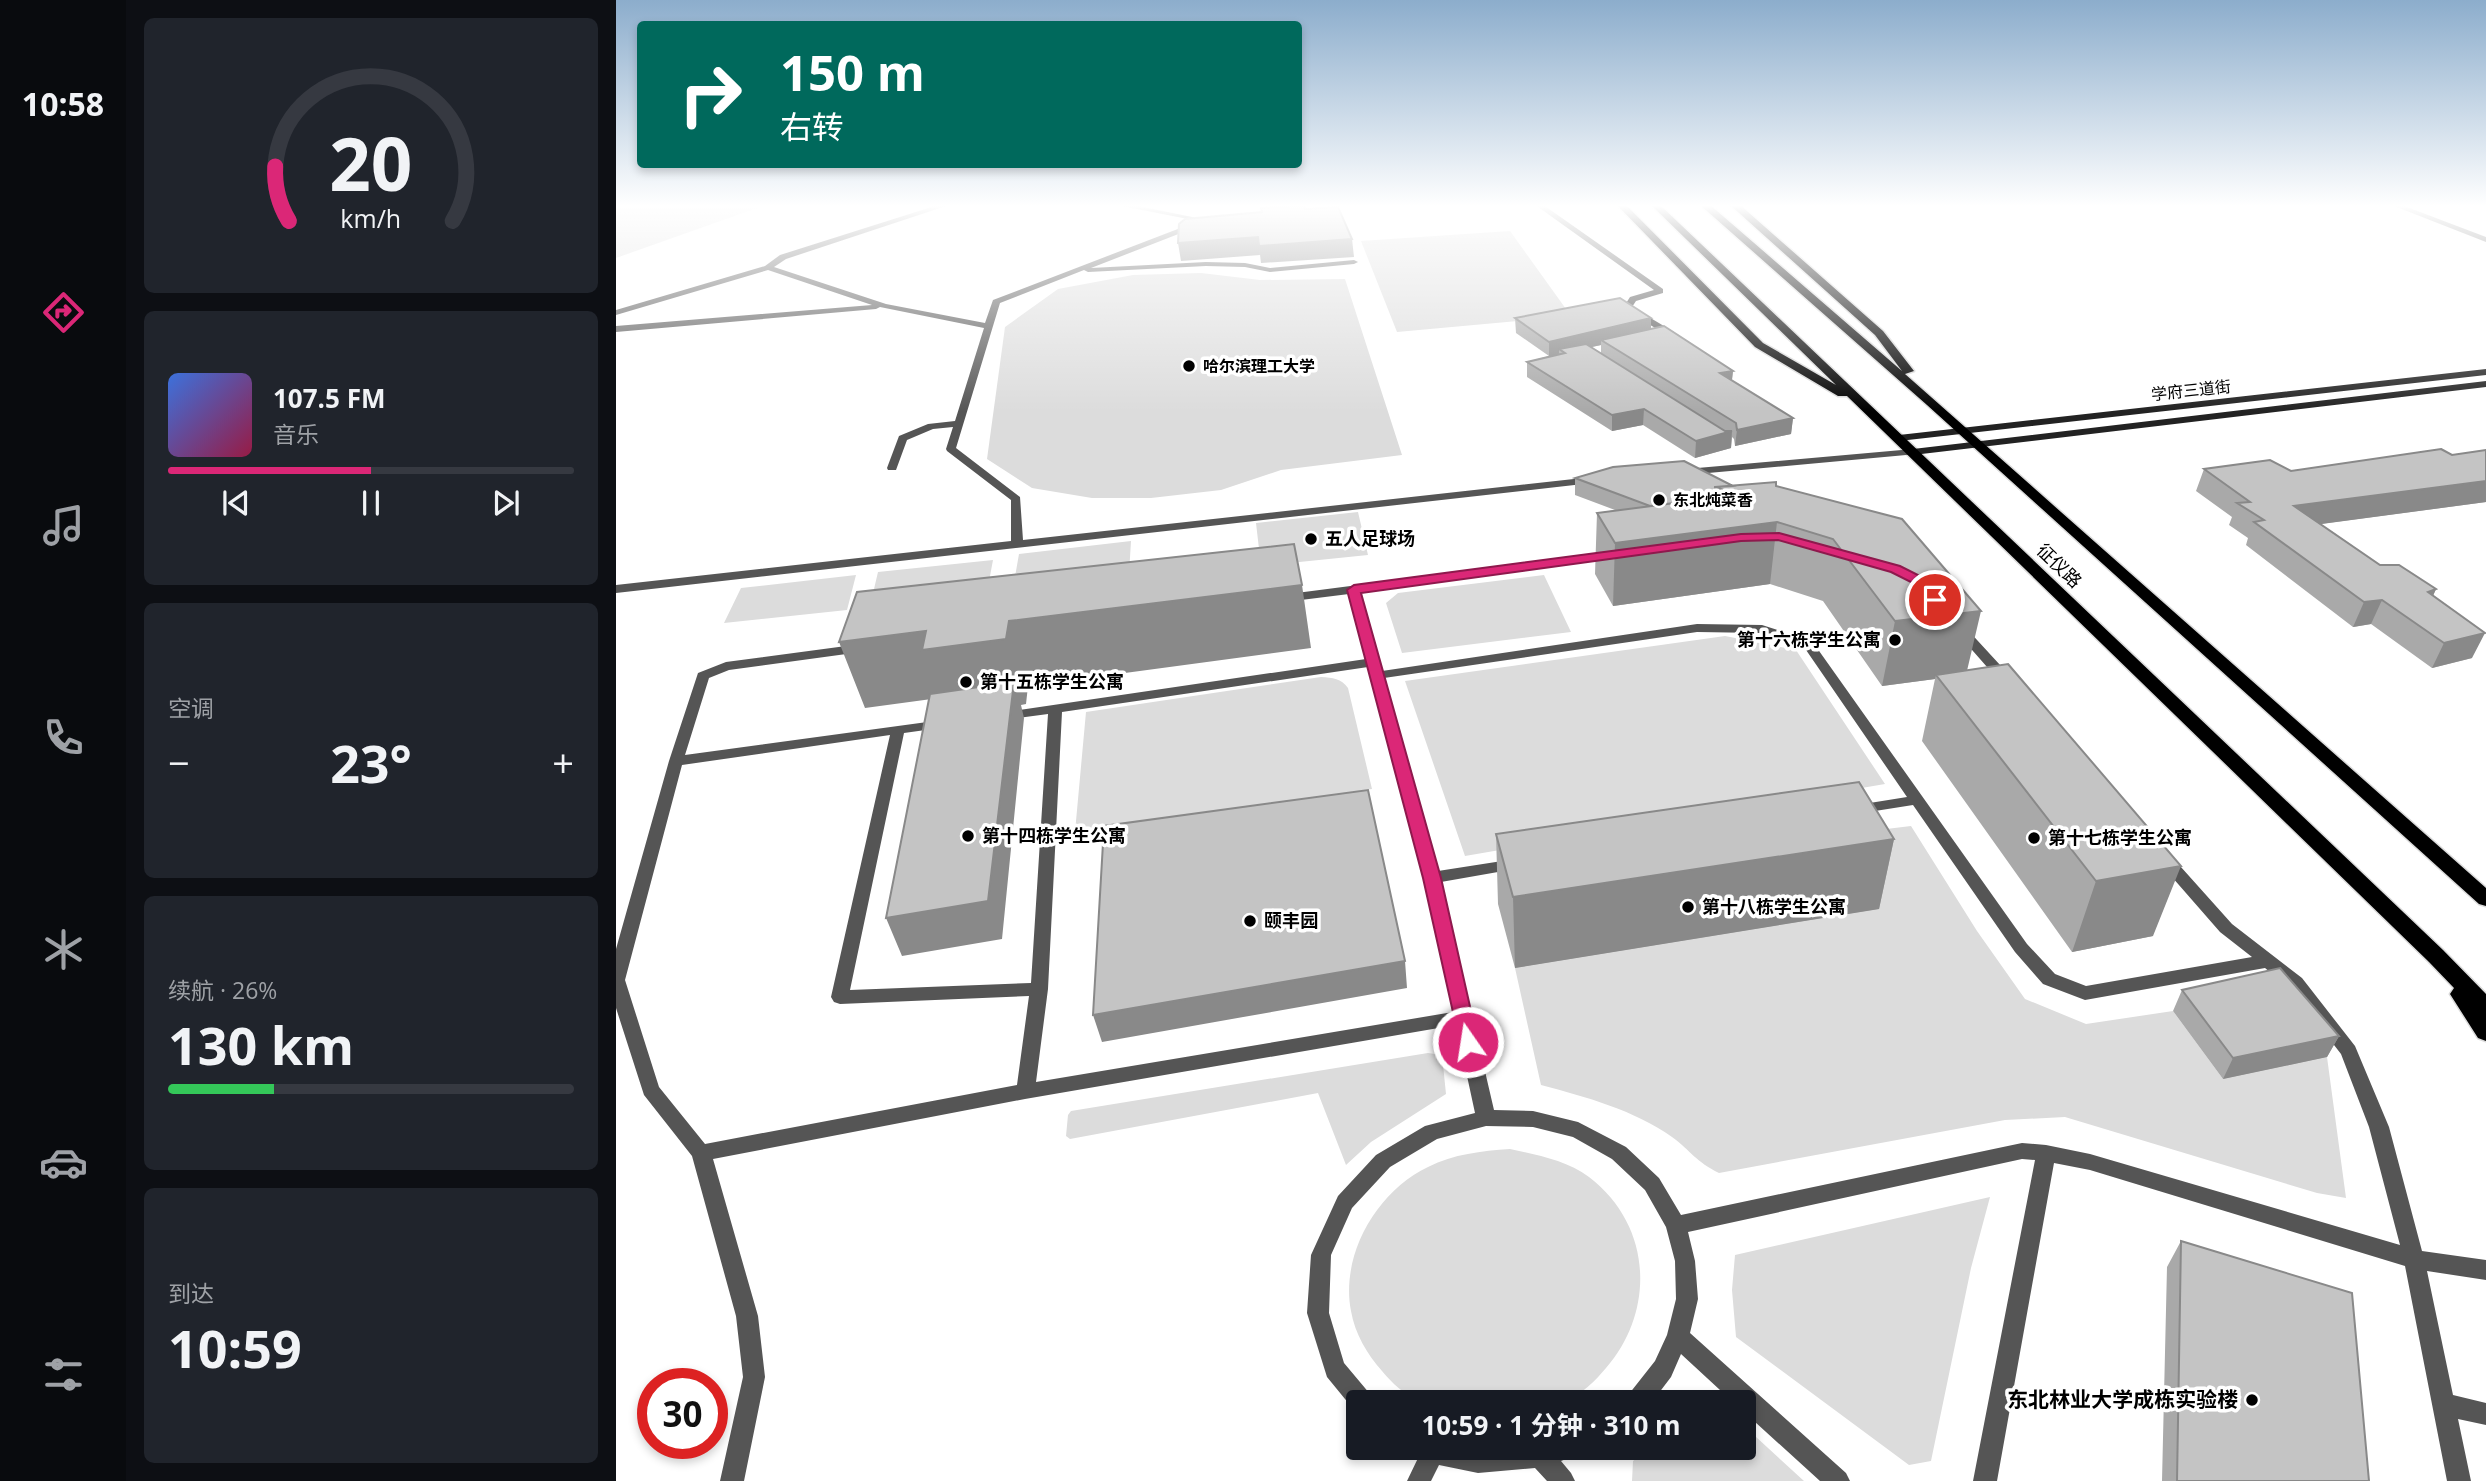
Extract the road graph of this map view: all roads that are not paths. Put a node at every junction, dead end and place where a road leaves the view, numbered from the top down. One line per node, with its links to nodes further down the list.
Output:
1 (751, 273): 10 (street)
2 (784, 273): 9 (street)
3 (1071, 273): 11 (street)
4 (1635, 273): 13 (street)
5 (1688, 273): 17 (main road)
6 (1726, 273): 17 (main road, 征仪路)
7 (1783, 273): 16 (main road)
8 (1811, 273): 16 (main road)
9 (884, 306): 11 (street); 12 (street)
10 (616, 313)
11 (989, 326): 18 (street)
12 (616, 329)
13 (1659, 337)
14 (2486, 372): 19 (main road, 学府三道街)
15 (2486, 384): 21 (main road, 学府三道街)
16 (1931, 402): 19 (main road)
17 (1867, 409): 20 (main road, 征仪路)
18 (959, 424): 23 (street); 26 (street)
19 (1961, 431): 20 (main road, 学府三道街); 21 (main road)
20 (1899, 438): 22 (main road, 征仪路)
21 (1977, 445): 22 (main road, 学府三道街); 45 (main road)
22 (1913, 452): 24 (street); 46 (main road, 征仪路)
23 (892, 468)
24 (1672, 473)
25 (1605, 479): 26 (street)
26 (1017, 544): 28 (street)
27 (1633, 552): 29 (street)
28 (616, 589)
29 (1354, 590): 30 (street); 33 (street)
30 (1271, 599)
31 (1953, 621): 34 (street)
32 (884, 646): 39 (street)
33 (1377, 668): 35 (street); 40 (street); 44 (street)
34 (2016, 691)
35 (1055, 709): 36 (street); 48 (street)
36 (990, 718)
37 (951, 723): 38 (street)
38 (898, 730): 39 (street); 48 (street)
39 (676, 761): 54 (street)
40 (1917, 800): 41 (street); 47 (street)
41 (1836, 813)
42 (2152, 846): 47 (street)
43 (1526, 863): 44 (street)
44 (1432, 878): 50 (street)
45 (2486, 899)
46 (2436, 956): 49 (main road); 51 (main road)
47 (2267, 961): 57 (street)
48 (1039, 989): 52 (street)
49 (2486, 1009)
50 (1462, 1017): 52 (street); 53 (street)
51 (2486, 1032)
52 (1025, 1091): 54 (street)
53 (1486, 1118): 56 (street); 60 (street)
54 (701, 1153): 68 (street)
55 (2046, 1153): 56 (street); 57 (street); 72 (street)
56 (1676, 1225): 59 (street)
57 (2414, 1259): 58 (street); 62 (street)
58 (2486, 1270)
59 (1678, 1337): 61 (street); 71 (street)
60 (1352, 1390)
61 (1646, 1390)
62 (2444, 1405): 63 (street); 73 (street)
63 (2486, 1414)
64 (1426, 1460): 69 (street)
65 (1486, 1460): 66 (street)
66 (1511, 1460)
67 (1544, 1460): 70 (street)
68 (732, 1481)
69 (1419, 1481)
70 (1563, 1481)
71 (1838, 1481)
72 (1985, 1481)
73 (2459, 1481)

